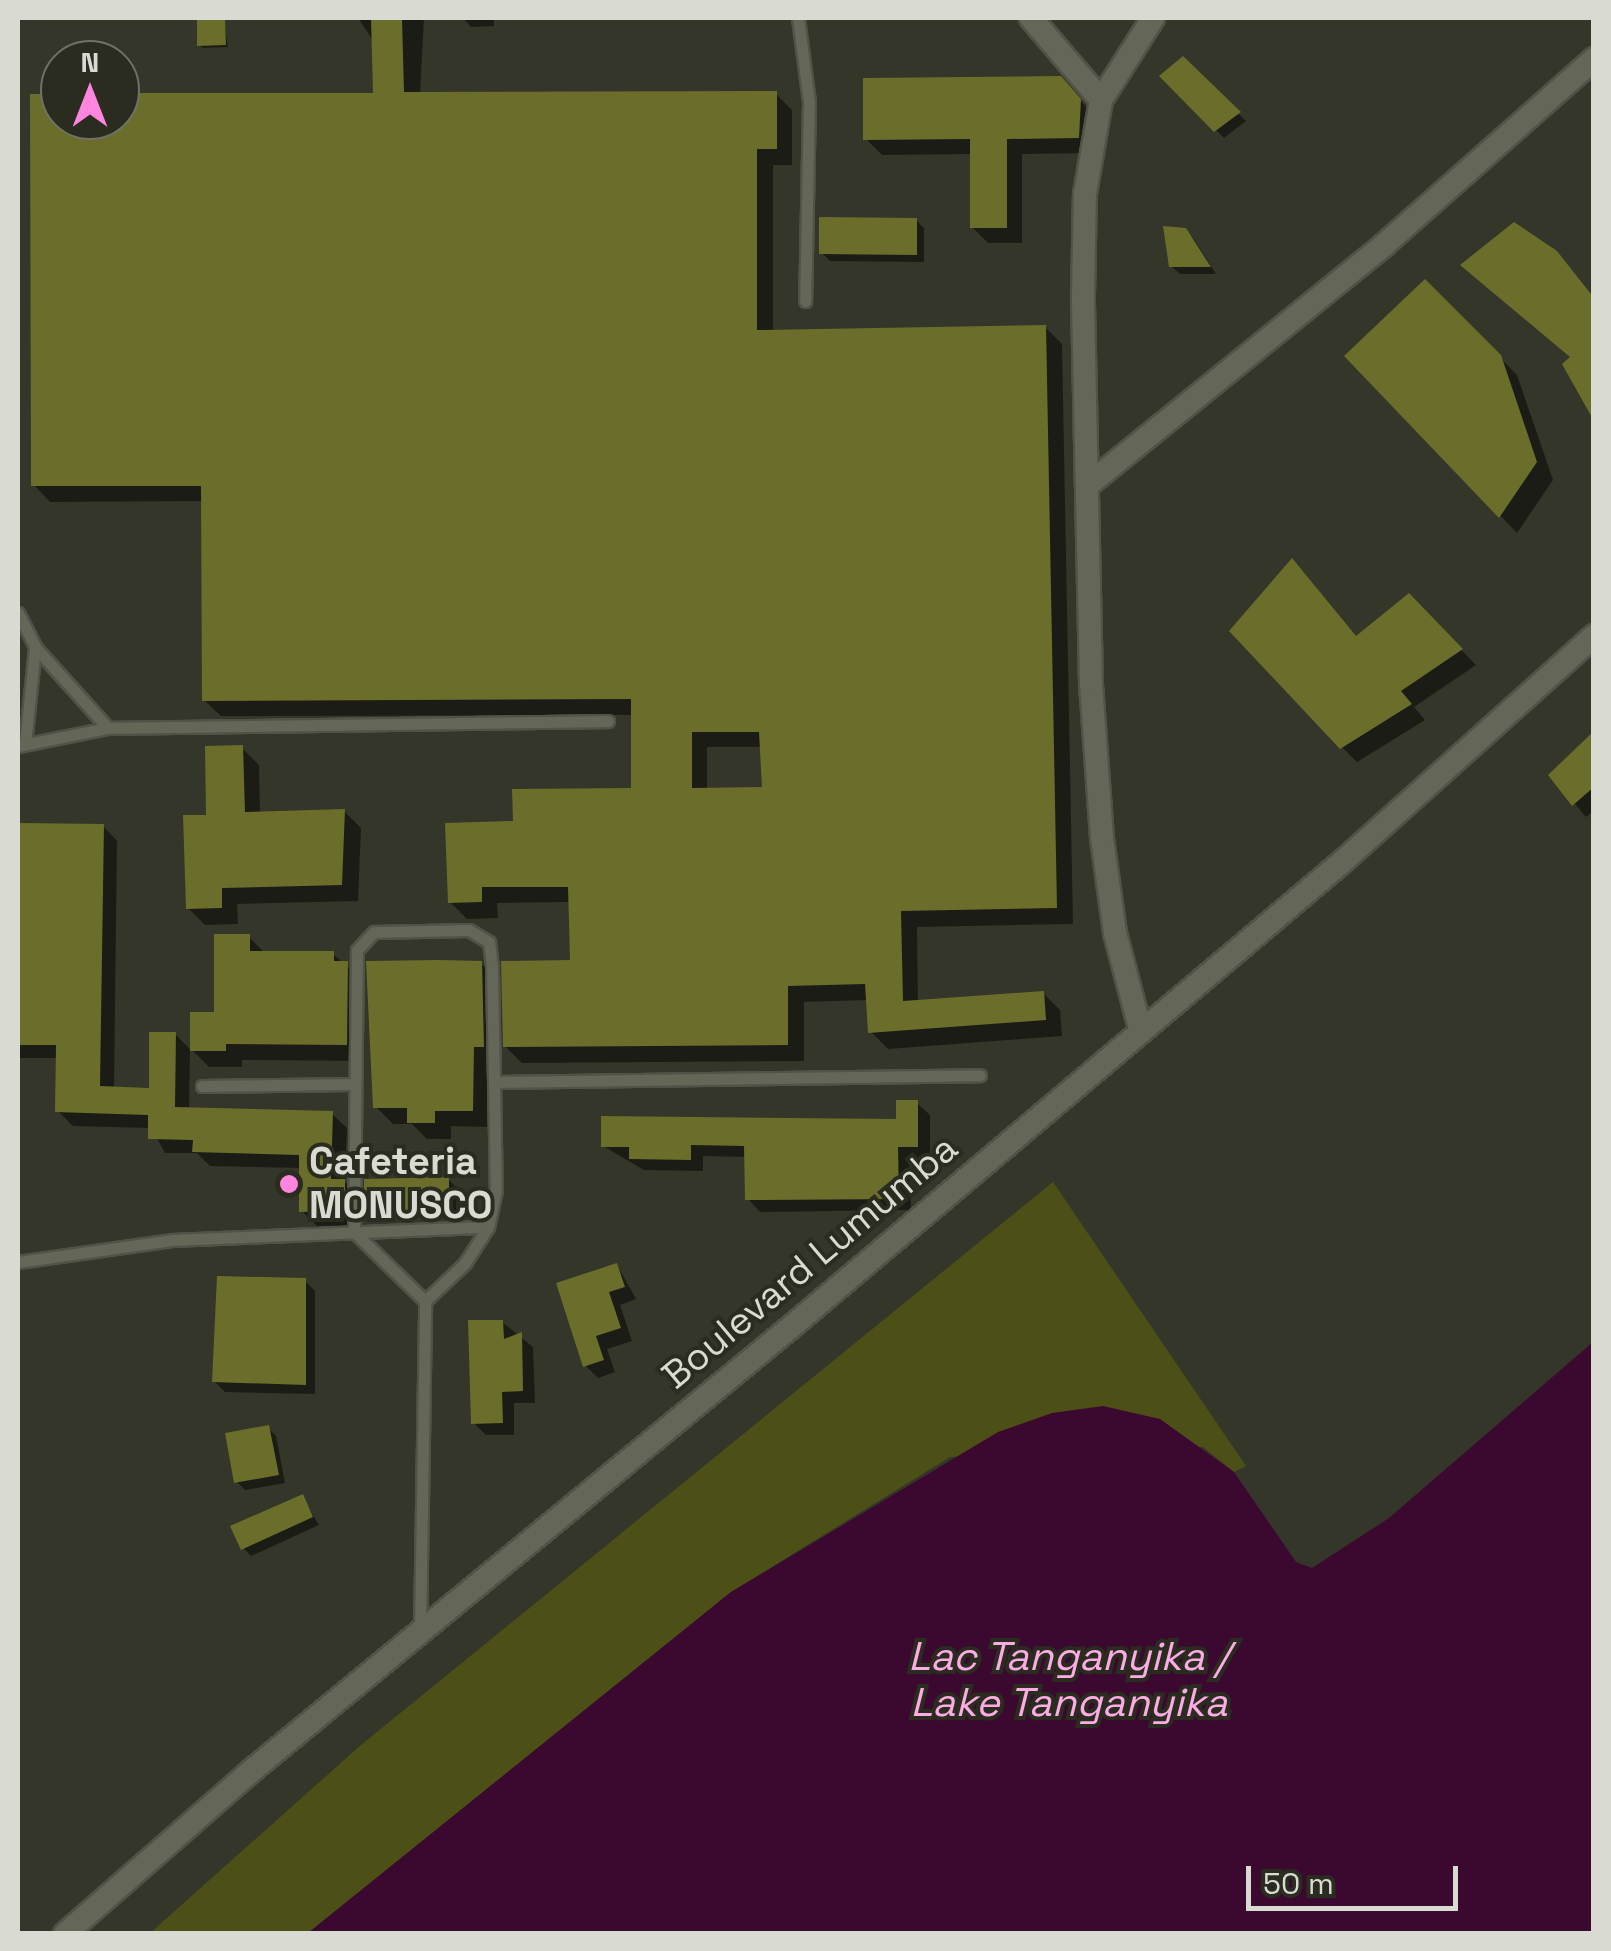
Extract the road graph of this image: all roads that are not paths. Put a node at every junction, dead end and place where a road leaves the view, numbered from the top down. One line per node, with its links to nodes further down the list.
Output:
1 (798, 18): 6 (lane)
2 (1030, 18): 5 (street)
3 (1152, 18): 5 (street)
4 (1594, 58): 7 (street)
5 (1101, 100): 7 (street)
6 (805, 301)
7 (1088, 485): 14 (street)
8 (18, 612): 10 (lane)
9 (1594, 636): 14 (street, Boulevard Lumumba)
10 (35, 646): 12 (lane); 13 (lane)
11 (608, 721): 12 (lane)
12 (108, 728): 13 (lane)
13 (21, 745)
14 (1141, 1032): 23 (street, Boulevard Lumumba)
15 (980, 1075): 16 (lane)
16 (495, 1082): 17 (lane); 19 (lane)
17 (352, 1084): 18 (lane); 20 (lane)
18 (202, 1086)
19 (488, 1227): 20 (lane); 22 (lane)
20 (354, 1232): 21 (lane); 22 (lane)
21 (18, 1262)
22 (424, 1301): 23 (lane)
23 (420, 1631): 24 (street, Boulevard Lumumba)
24 (65, 1934)

